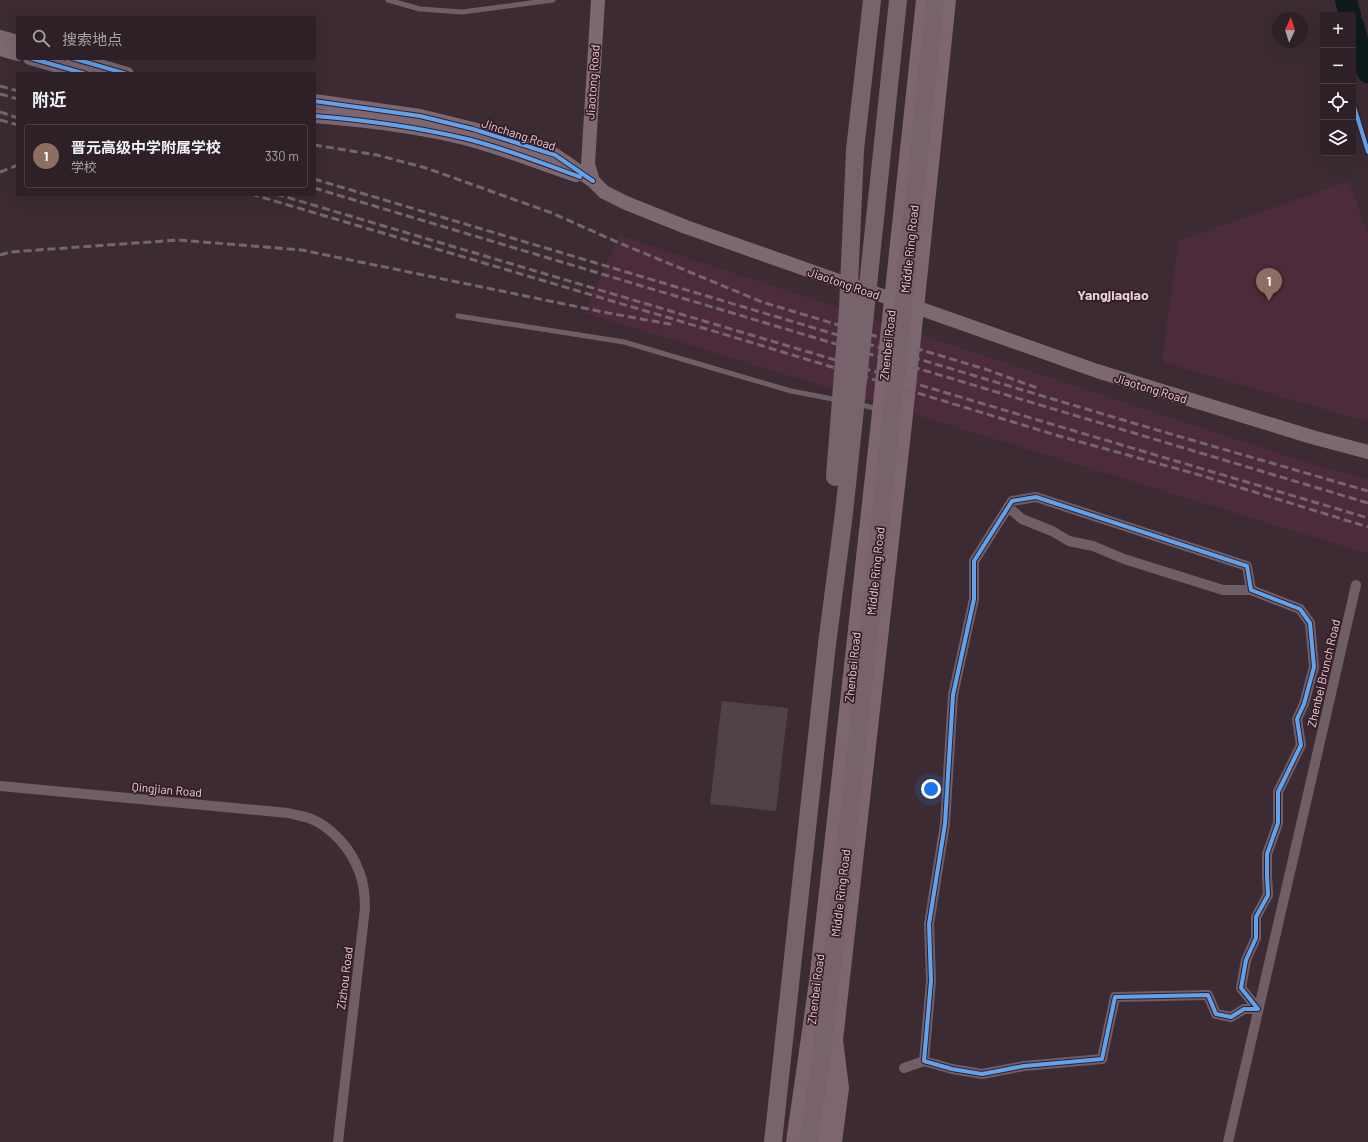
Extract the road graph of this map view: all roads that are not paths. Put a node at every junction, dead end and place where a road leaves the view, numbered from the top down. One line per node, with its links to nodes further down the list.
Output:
1 (388, 0): 2 (lane)
2 (553, 0)
3 (598, 0): 19 (main road, Jiaotong Road)
4 (872, 0): 26 (highway, bridge)
5 (898, 0): 26 (highway, bridge)
6 (924, 0): 21 (main road, Zhenbei Road)
7 (935, 0): 32 (highway, Middle Ring Road, bridge)
8 (948, 0): 30 (main road, Zhenbei Road)
9 (0, 37): 10 (main road)
10 (16, 41)
11 (0, 49): 12 (main road)
12 (16, 53)
13 (37, 60): 15 (main road)
14 (79, 60): 16 (main road)
15 (79, 72)
16 (120, 72)
17 (316, 101): 19 (main road, Jinchang Road)
18 (316, 116): 19 (main road, Jinchang Road)
19 (593, 181): 22 (main road, Jiaotong Road, bridge)
20 (458, 316): 21 (lane)
21 (880, 409): 34 (main road, Zhenbei Road)
22 (1368, 452)
23 (1008, 507): 25 (street); 25 (street); 31 (street)
24 (1356, 585): 29 (street, Zhenbei Brunch Road)
25 (1251, 590): 29 (street)
26 (827, 644): 36 (highway)
27 (0, 786): 28 (street, Qingjian Road)
28 (328, 828): 35 (street, Zizhou Road)
29 (1258, 1009): 31 (street); 43 (street, Zhenbei Brunch Road)
30 (835, 1040): 41 (main road, Zhenbei Road); 42 (main road, Zhenbei Road)
31 (924, 1061): 33 (street)
32 (821, 1062): 39 (highway, Middle Ring Road); 40 (highway)
33 (904, 1068)
34 (800, 1099): 37 (main road); 38 (main road, Zhenbei Road)
35 (338, 1142)
36 (773, 1142)
37 (777, 1142)
38 (794, 1142)
39 (808, 1142)
40 (815, 1142)
41 (821, 1142)
42 (834, 1142)
43 (1228, 1142)

